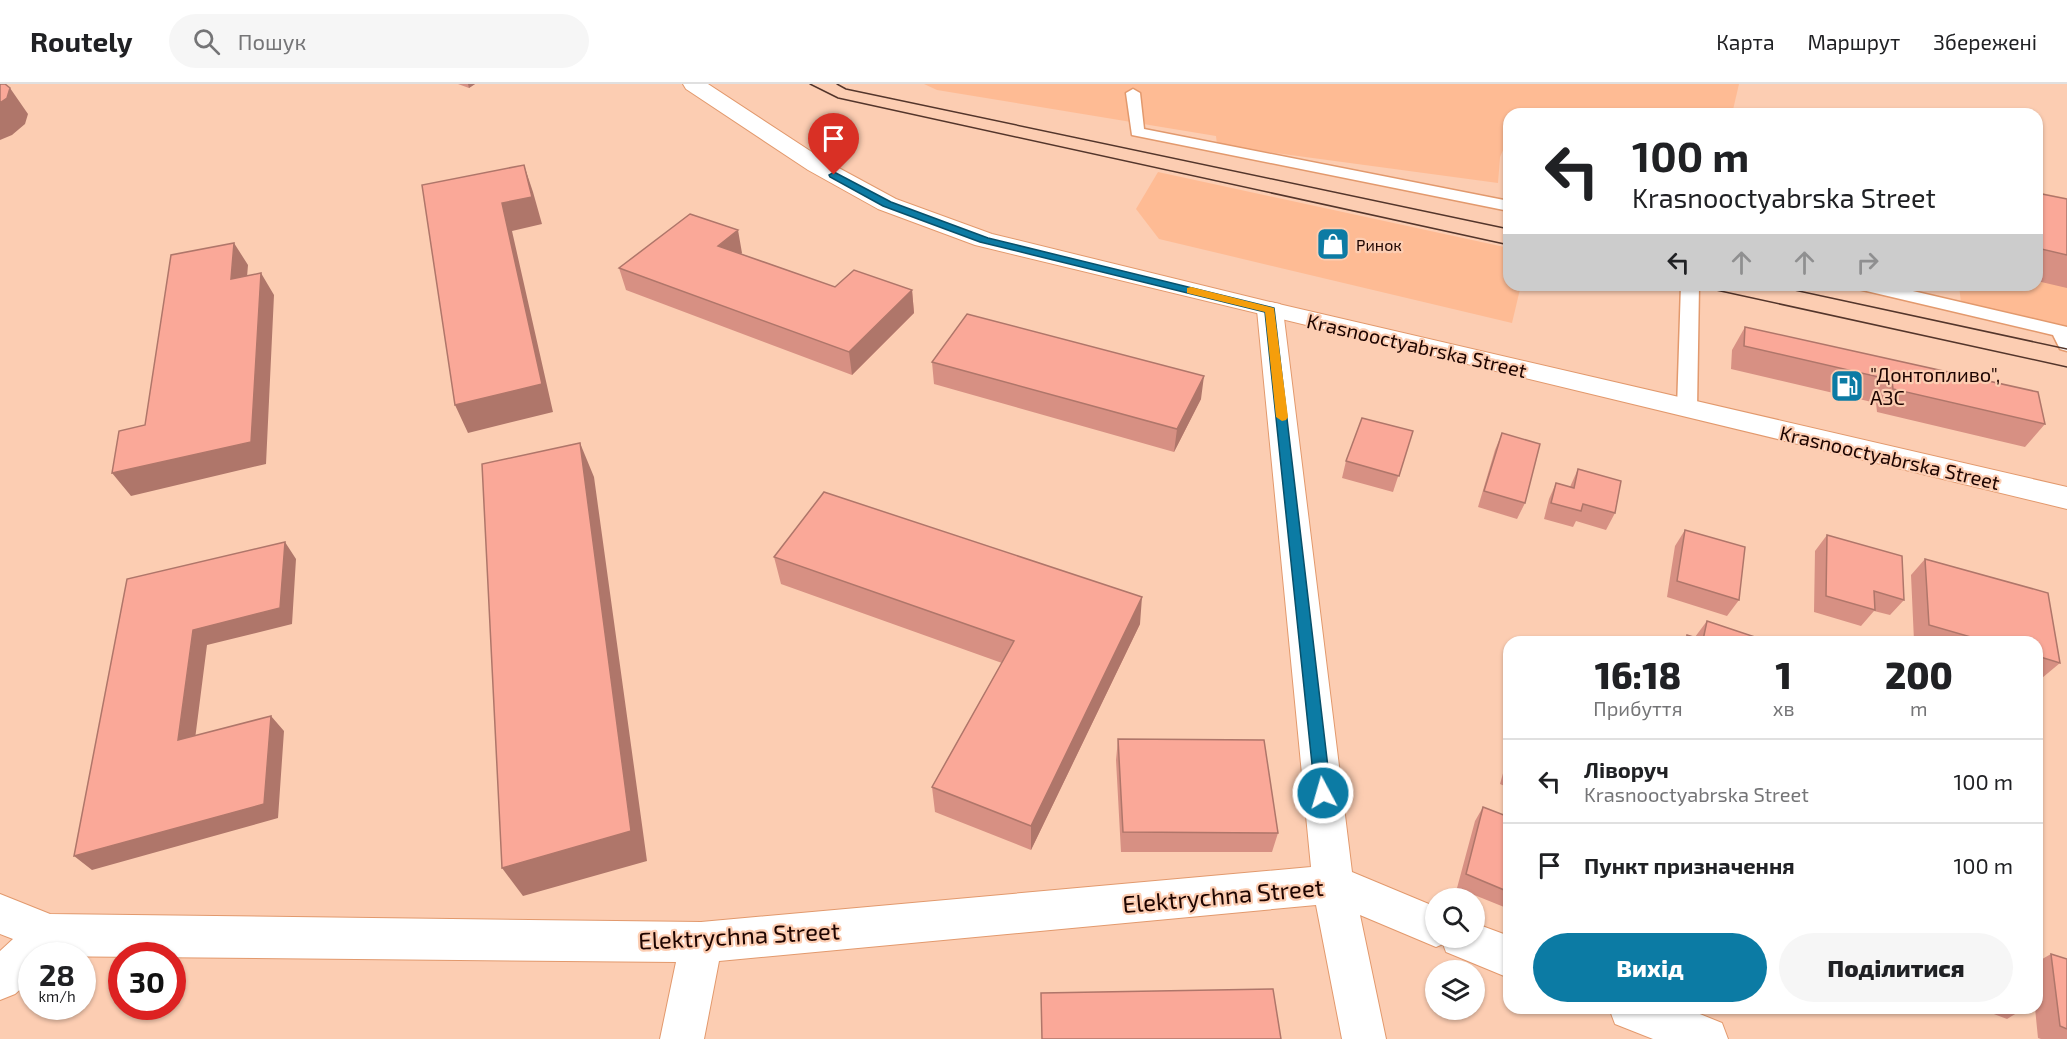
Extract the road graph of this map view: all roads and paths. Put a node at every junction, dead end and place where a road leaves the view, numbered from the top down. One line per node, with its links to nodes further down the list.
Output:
1 (694, 84): 6 (street, Krasnooctyabrska Street)
2 (1133, 93): 3 (lane)
3 (1503, 205)
4 (1690, 291): 8 (lane)
5 (1890, 291): 7 (lane)
6 (1270, 310): 8 (street, Krasnooctyabrska Street); 10 (street)
7 (2067, 345)
8 (1687, 409): 9 (street, Krasnooctyabrska Street)
9 (2067, 498)
10 (1333, 884): 12 (street, Elektrychna Street); 14 (street, Elektrychna Street); 20 (street)
11 (0, 914): 13 (street, Elektrychna Street)
12 (1425, 922)
13 (50, 934): 14 (street, Elektrychna Street); 17 (street)
14 (701, 942): 19 (street)
15 (1485, 948): 16 (street)
16 (1503, 955)
17 (0, 979)
18 (1646, 1014): 21 (street)
19 (682, 1039)
20 (1364, 1039)
21 (1706, 1039)

